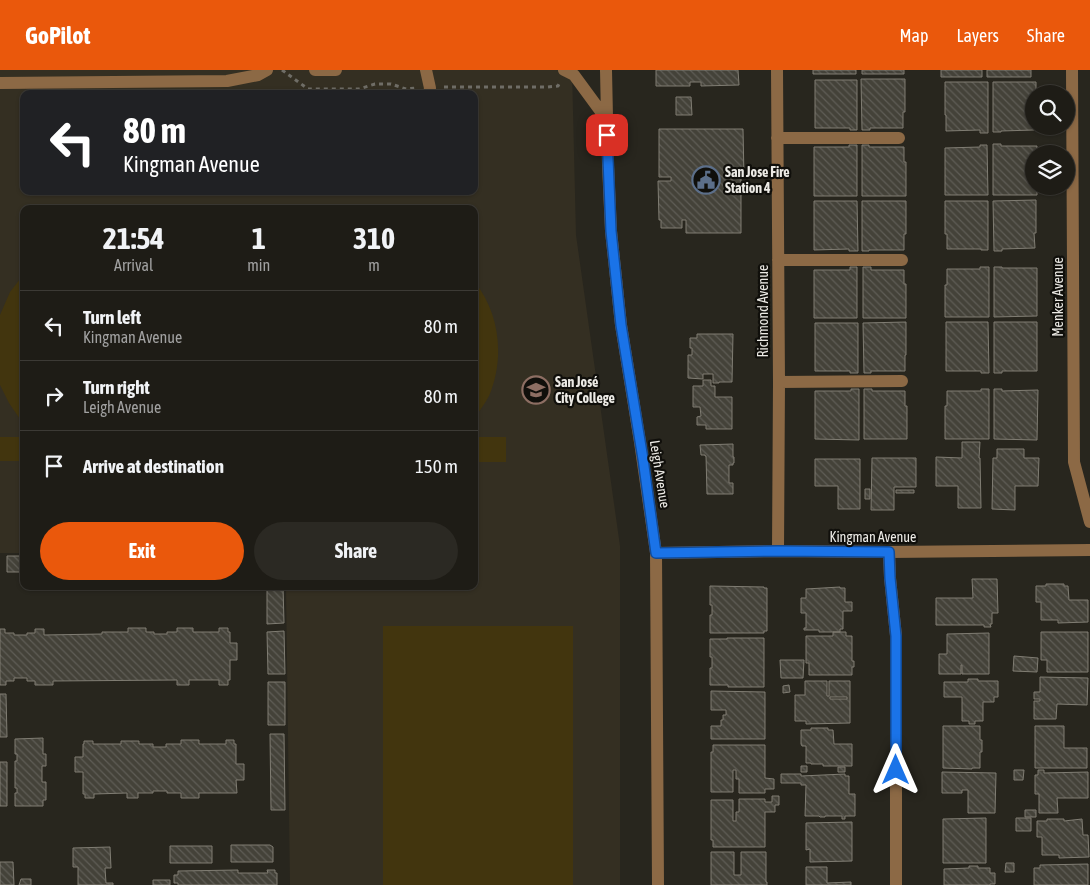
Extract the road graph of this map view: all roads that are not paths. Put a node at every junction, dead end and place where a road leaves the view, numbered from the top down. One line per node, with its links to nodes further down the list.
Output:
1 (267, 70): 9 (street)
2 (316, 70): 3 (street)
3 (336, 70)
4 (426, 70): 10 (street)
5 (606, 70): 11 (street, Leigh Avenue)
6 (777, 70): 12 (street, Richmond Avenue)
7 (1072, 70): 18 (street, Menker Avenue)
8 (562, 75): 11 (street)
9 (0, 83)
10 (430, 90)
11 (607, 120): 22 (street, Leigh Avenue)
12 (777, 138): 13 (street); 14 (street, Richmond Avenue)
13 (899, 138)
14 (778, 260): 15 (street); 17 (street, Richmond Avenue)
15 (902, 260)
16 (902, 381): 17 (street)
17 (779, 382): 20 (street, Richmond Avenue)
18 (1090, 522)
19 (1090, 550): 21 (street, Kingman Avenue)
20 (778, 551): 21 (street, Kingman Avenue); 22 (street, Kingman Avenue)
21 (889, 552): 24 (street)
22 (656, 553): 23 (street, Leigh Avenue)
23 (658, 885)
24 (896, 885)

